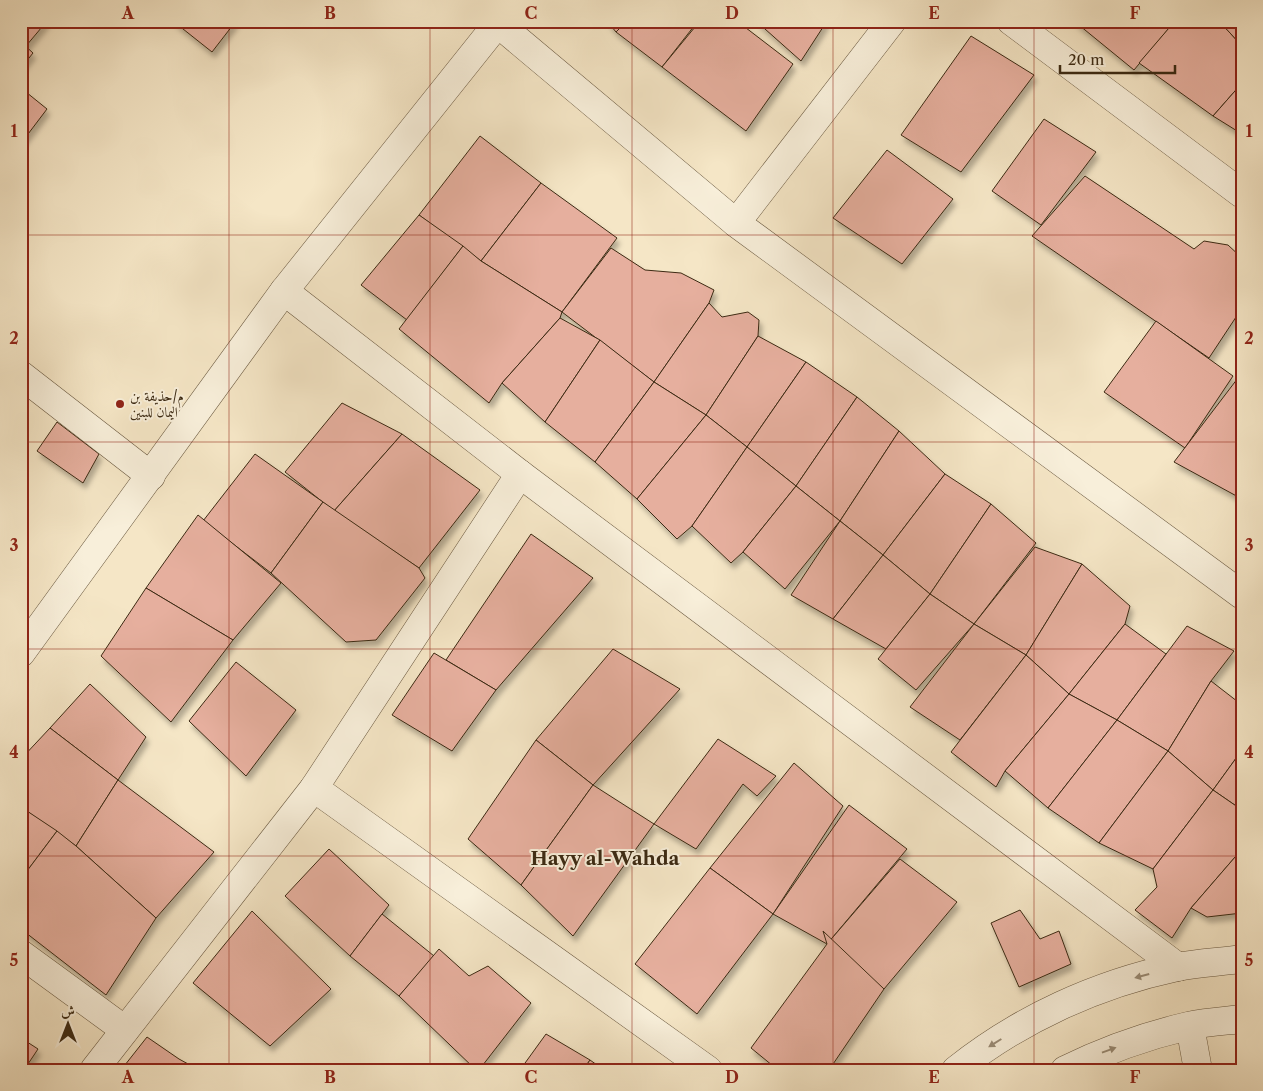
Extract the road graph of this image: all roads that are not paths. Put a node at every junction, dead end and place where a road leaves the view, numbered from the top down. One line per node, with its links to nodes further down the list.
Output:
1 (892, 21): 5 (street)
2 (1011, 21): 4 (street)
3 (496, 22): 5 (street); 6 (street)
4 (1242, 194)
5 (736, 223): 10 (street)
6 (284, 292): 8 (street); 9 (street)
7 (21, 375): 9 (street)
8 (520, 474): 12 (street); 15 (street)
9 (152, 476): 11 (street)
10 (1242, 594)
11 (21, 653)
12 (314, 788): 18 (street); 20 (street)
13 (21, 954): 18 (street)
14 (1242, 959): 15 (street)
15 (1178, 967): 21 (street, one-way to 21)
16 (1242, 1019): 17 (street)
17 (1190, 1026): 22 (street, one-way to 17); 23 (street)
18 (125, 1030): 19 (street)
19 (94, 1070)
20 (708, 1070)
21 (956, 1070)
22 (1064, 1070)
23 (1198, 1070)

